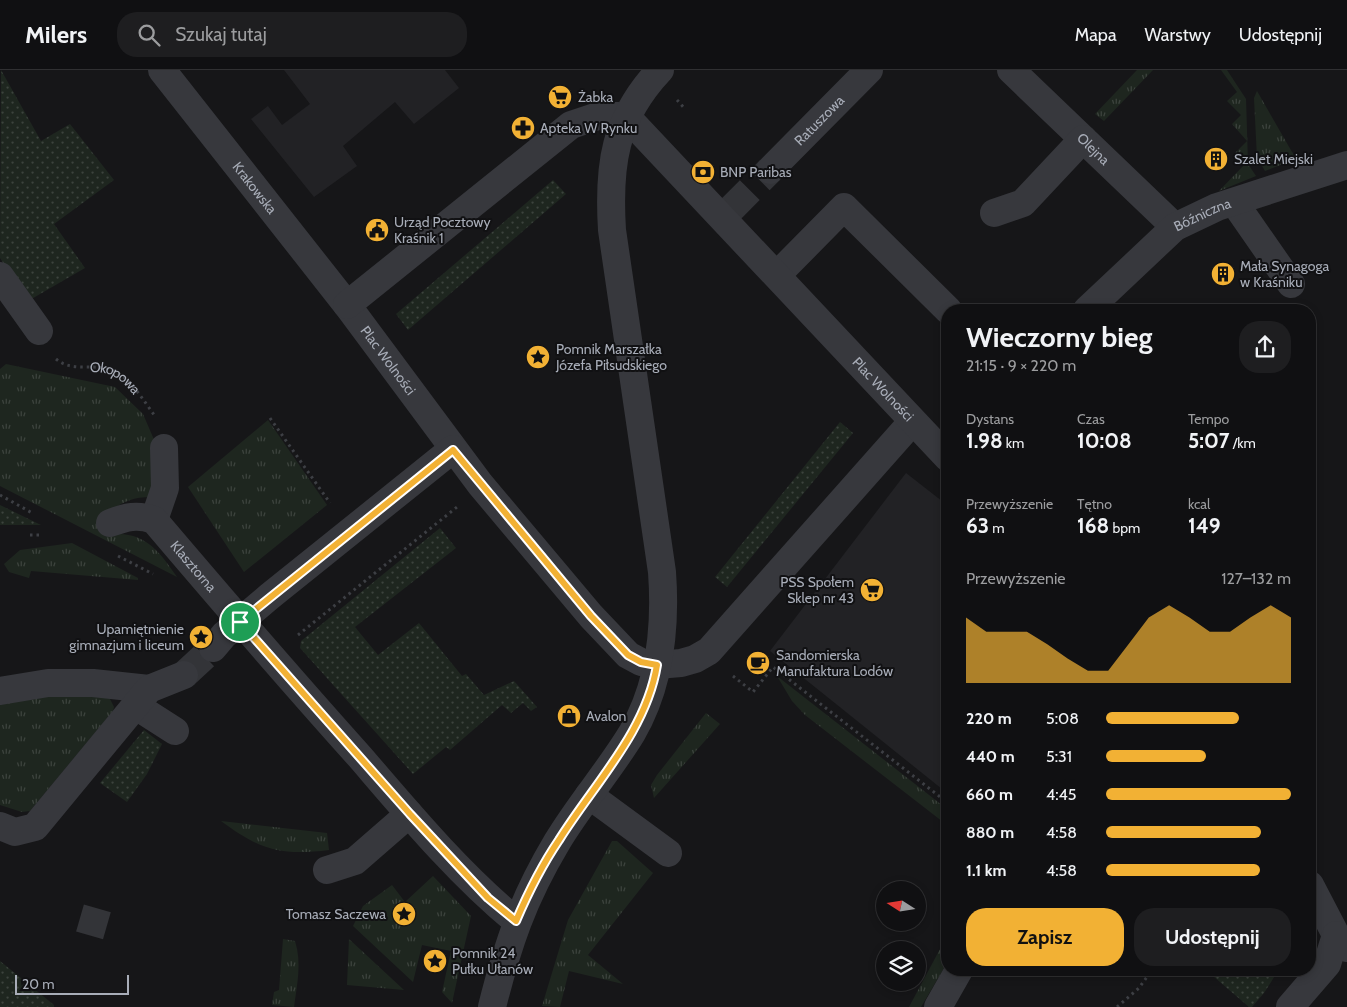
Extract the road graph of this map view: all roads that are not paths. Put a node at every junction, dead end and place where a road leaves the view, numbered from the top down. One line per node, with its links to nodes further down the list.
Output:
1 (162, 70): 17 (street, Krakowska)
2 (660, 70): 5 (street)
3 (869, 70): 8 (street, Ratuszowa)
4 (1022, 74): 6 (street, Olejna)
5 (626, 116): 12 (street, Plac Wolności); 17 (street); 27 (street)
6 (1083, 139): 10 (street); 11 (street, Olejna)
7 (1347, 166): 9 (street, Bóźniczna)
8 (770, 170)
9 (1234, 202): 11 (street, Bóźniczna); 14 (street)
10 (994, 213)
11 (1175, 227): 16 (street, Bóźniczna)
12 (777, 275): 15 (street); 19 (street, Plac Wolności)
13 (0, 276): 18 (street)
14 (1291, 284)
15 (942, 304)
16 (1098, 304)
17 (347, 305): 22 (street, Plac Wolności)
18 (39, 331)
19 (912, 422): 20 (street); 27 (street, Plac Wolności)
20 (941, 446)
21 (164, 448): 23 (street)
22 (453, 450): 25 (street); 27 (street, Plac Wolności)
23 (154, 520): 24 (street); 25 (street, Klasztorna)
24 (110, 523)
25 (240, 622): 26 (street); 33 (street, Klasztorna)
26 (213, 648)
27 (657, 665): 32 (street)
28 (184, 674): 30 (street)
29 (0, 690): 30 (street)
30 (143, 697): 31 (street); 34 (street)
31 (175, 731)
32 (589, 795): 35 (street); 38 (street)
33 (410, 814): 36 (street); 38 (street, Klasztorna)
34 (0, 826)
35 (668, 854)
36 (327, 870)
37 (1316, 896): 39 (street)
38 (516, 921): 41 (street)
39 (1342, 941): 43 (street)
40 (956, 976): 42 (street)
41 (492, 1007)
42 (938, 1007)
43 (1290, 1007)

